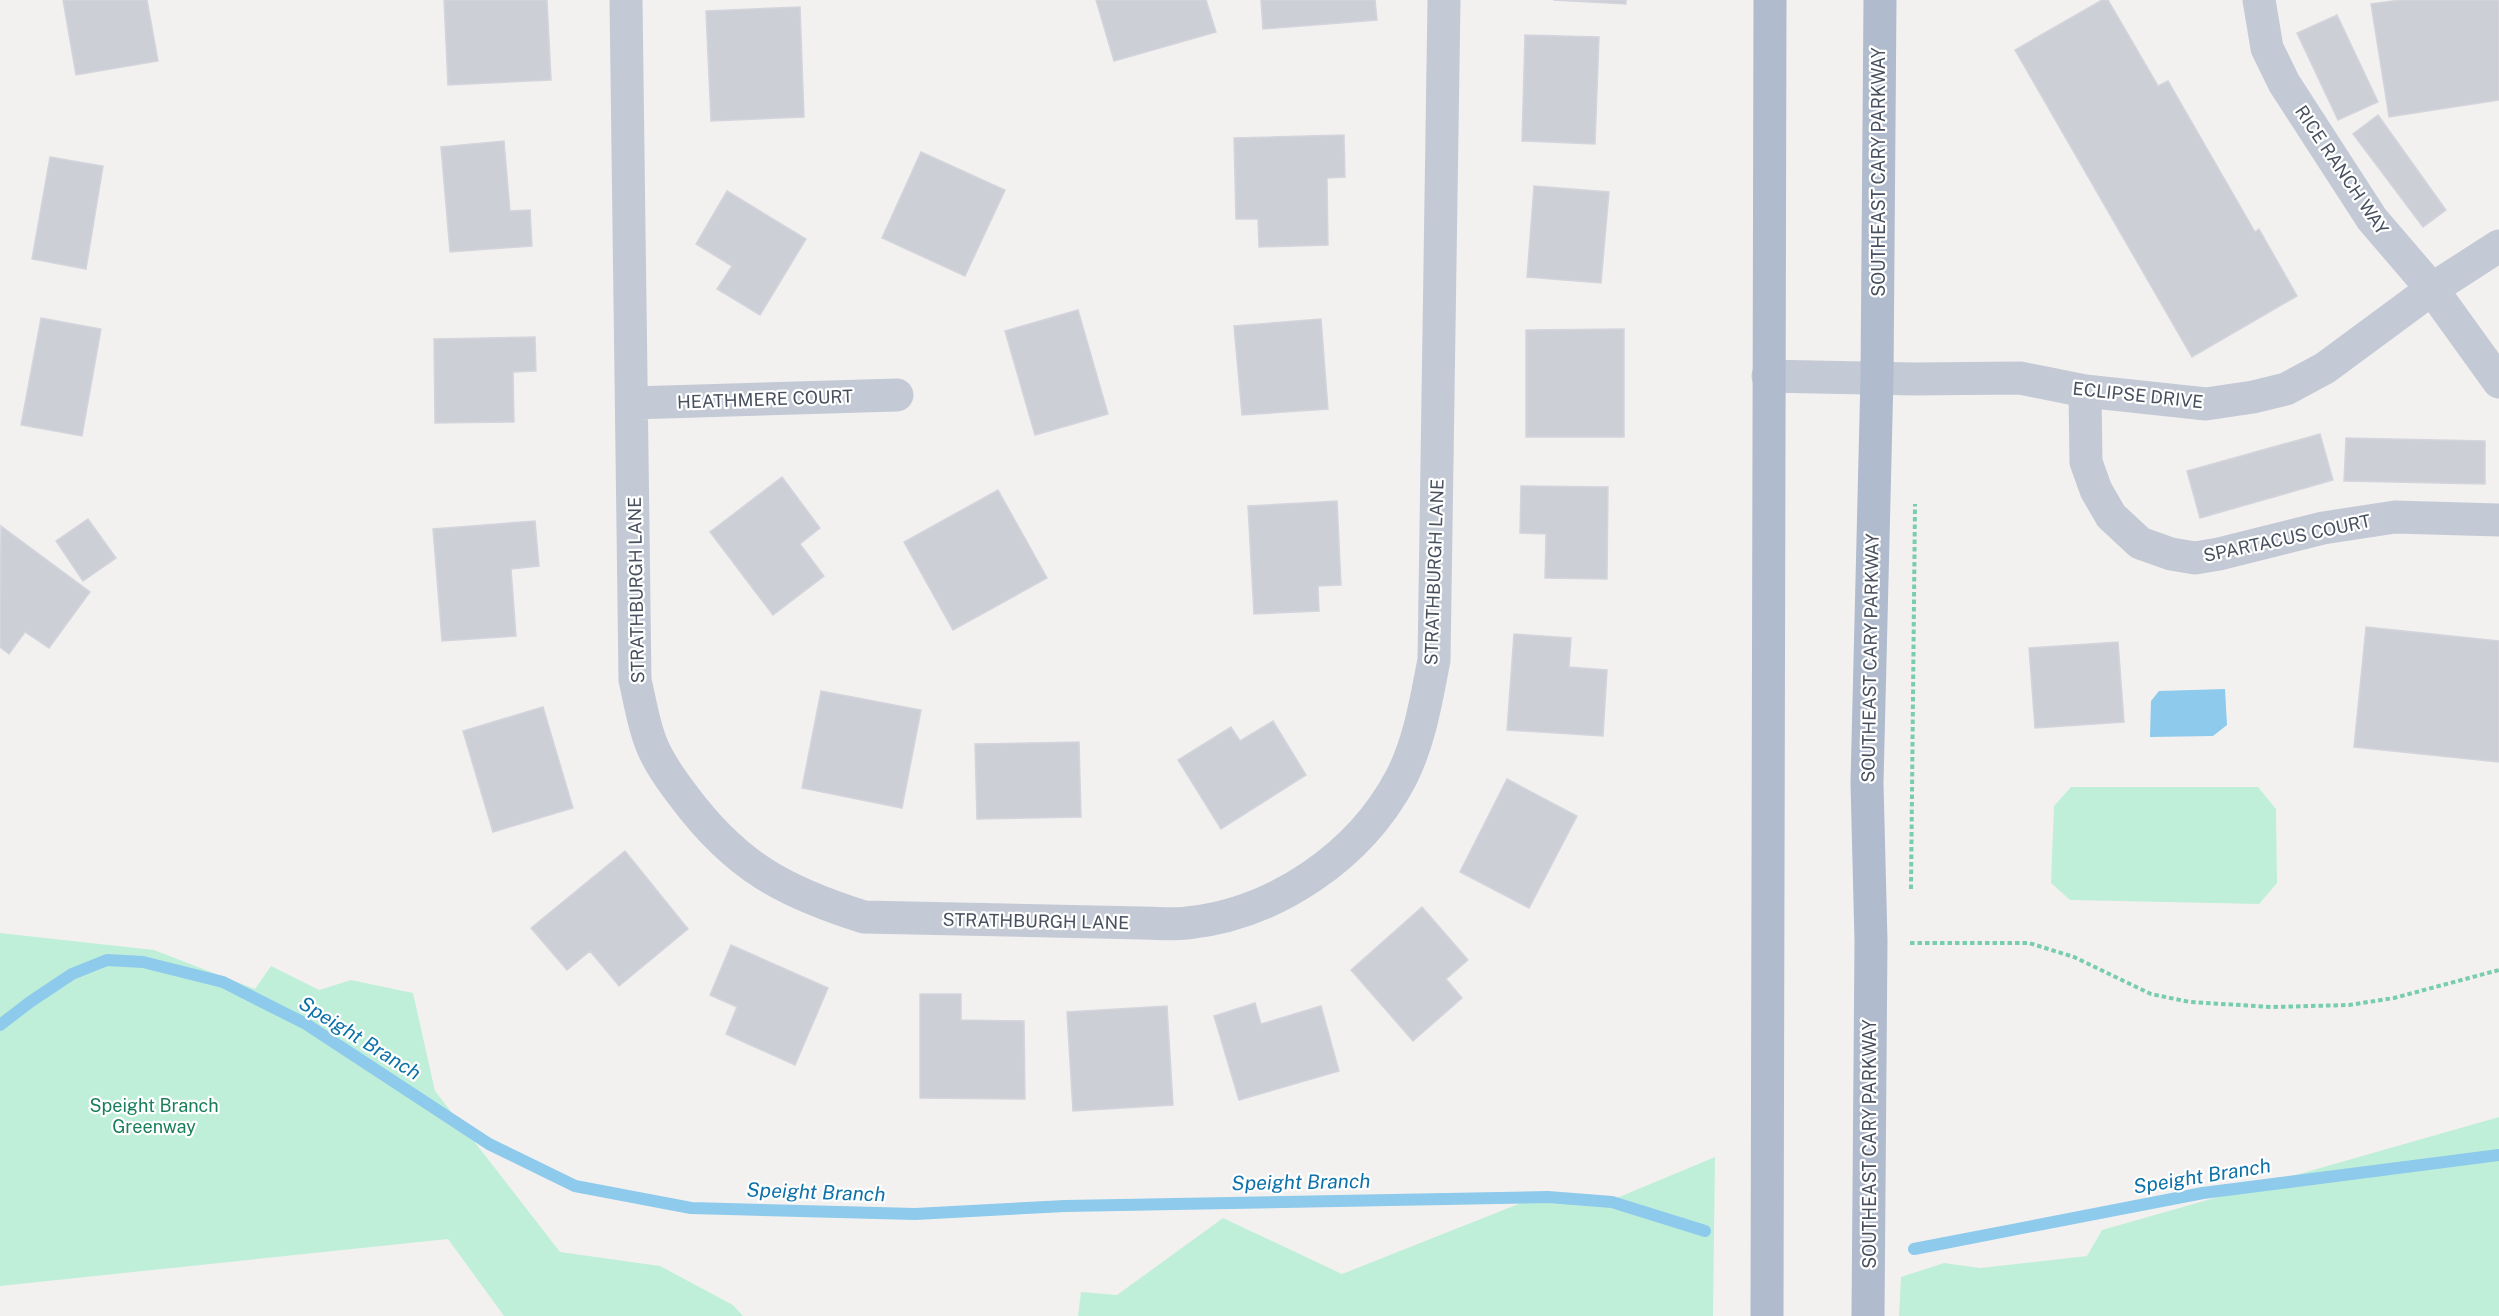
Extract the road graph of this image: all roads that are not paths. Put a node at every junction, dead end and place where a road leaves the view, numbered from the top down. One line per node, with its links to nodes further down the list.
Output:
1 (627, 0): 13 (street, STRATHBURGH LANE)
2 (1444, 0): 13 (street, STRATHBURGH LANE)
3 (1770, 0): 8 (main road)
4 (1880, 0): 9 (main road, SOUTHEAST CARY PARKWAY)
5 (2259, 0): 7 (street, RICE RANCH WAY)
6 (2499, 246): 7 (street, ECLIPSE DRIVE)
7 (2432, 289): 10 (street, RICE RANCH WAY); 11 (street, ECLIPSE DRIVE)
8 (1768, 376): 9 (street, ECLIPSE DRIVE); 15 (main road)
9 (1877, 376): 11 (street, ECLIPSE DRIVE); 16 (main road, SOUTHEAST CARY PARKWAY)
10 (2499, 382)
11 (2085, 391): 14 (street, SPARTACUS COURT)
12 (897, 395): 13 (street, HEATHMERE COURT)
13 (632, 403)
14 (2499, 520)
15 (1767, 1316)
16 (1868, 1316)

